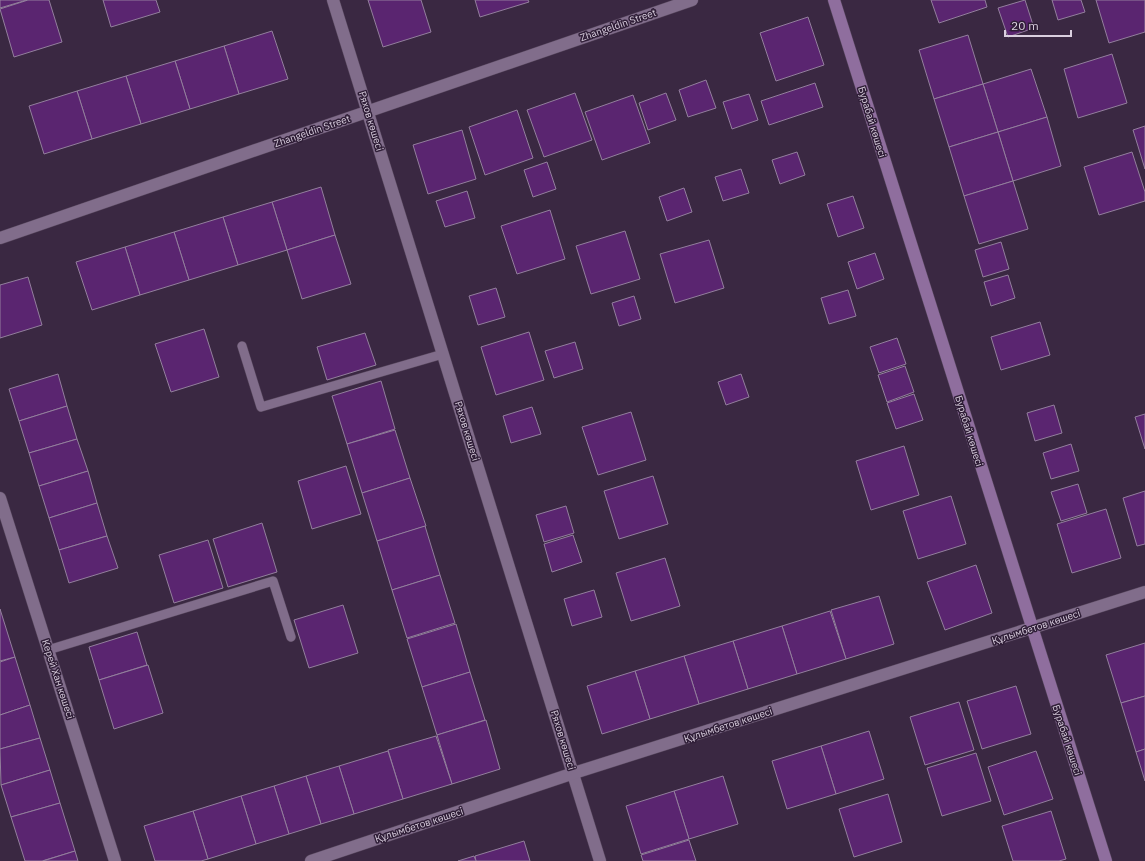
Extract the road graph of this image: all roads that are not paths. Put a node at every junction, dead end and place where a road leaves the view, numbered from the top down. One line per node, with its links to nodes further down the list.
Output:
1 (333, 0): 4 (street, Ряхов көшесі)
2 (692, 0): 4 (street, Zhangeldin Street)
3 (834, 0): 10 (street, Бурабай көшесі)
4 (368, 112): 5 (street, Zhangeldin Street); 7 (street, Ряхов көшесі)
5 (0, 238)
6 (242, 346): 7 (lane)
7 (443, 354): 13 (street, Ряхов көшесі)
8 (0, 498): 12 (street, Керей Хан көшесі)
9 (1145, 592): 10 (street, Құлымбетов көшесі)
10 (1032, 628): 13 (street, Құлымбетов көшесі); 17 (street, Бурабай көшесі)
11 (291, 637): 12 (lane)
12 (48, 650): 14 (street, Керей Хан көшесі)
13 (574, 773): 15 (street, Құлымбетов көшесі); 16 (street, Ряхов көшесі)
14 (116, 861)
15 (311, 861)
16 (600, 861)
17 (1106, 861)

